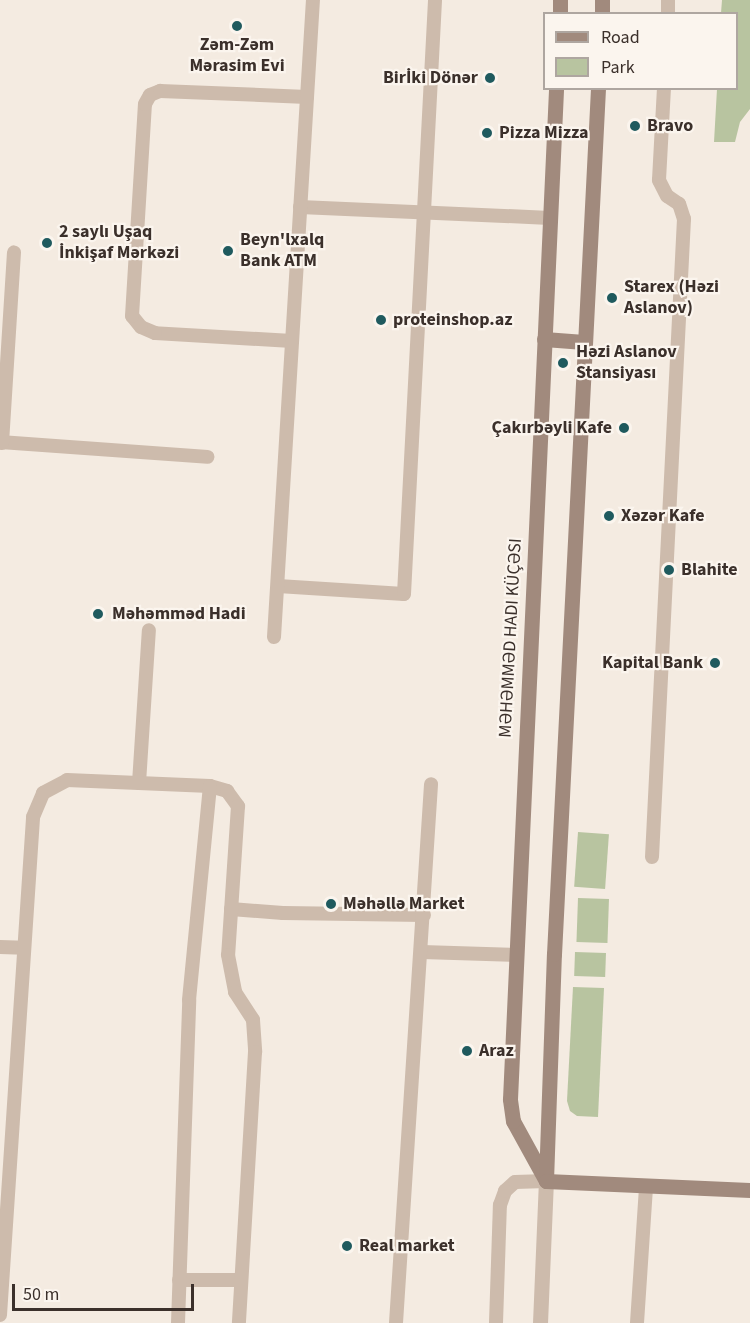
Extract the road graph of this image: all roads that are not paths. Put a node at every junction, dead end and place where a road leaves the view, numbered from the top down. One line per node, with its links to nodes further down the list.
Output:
1 (313, 0): 6 (lane)
2 (435, 0): 8 (lane)
3 (556, 90): 9 (street, MƏHƏMMƏD HADI KÜÇƏSI)
4 (598, 90): 13 (street)
5 (664, 90): 22 (lane)
6 (307, 97): 7 (lane); 12 (lane)
7 (300, 207): 8 (lane); 12 (lane)
8 (426, 212): 9 (lane); 16 (lane)
9 (550, 218): 11 (street, MƏHƏMMƏD HADI KÜÇƏSI)
10 (14, 252): 14 (lane)
11 (544, 339): 13 (street); 28 (street, MƏHƏMMƏD HADI KÜÇƏSI)
12 (292, 340): 16 (lane)
13 (584, 342): 29 (street)
14 (1, 442): 15 (lane)
15 (207, 457)
16 (278, 586): 18 (lane)
17 (149, 630): 19 (lane)
18 (274, 637)
19 (139, 783): 21 (lane); 26 (lane)
20 (431, 784): 24 (lane)
21 (210, 786): 23 (lane); 32 (lane)
22 (652, 857)
23 (231, 909): 24 (lane); 33 (lane)
24 (424, 915): 27 (lane)
25 (0, 946): 26 (lane)
26 (23, 948): 34 (lane)
27 (422, 952): 28 (lane); 37 (lane)
28 (515, 955): 29 (street, MƏHƏMMƏD HADI KÜÇƏSI)
29 (546, 1181): 30 (street); 38 (lane); 39 (street)
30 (646, 1186): 31 (street); 40 (lane)
31 (750, 1190)
32 (179, 1280): 33 (lane); 35 (lane)
33 (242, 1280): 36 (lane)
34 (0, 1315)
35 (178, 1323)
36 (239, 1323)
37 (396, 1323)
38 (496, 1323)
39 (540, 1323)
40 (637, 1323)

